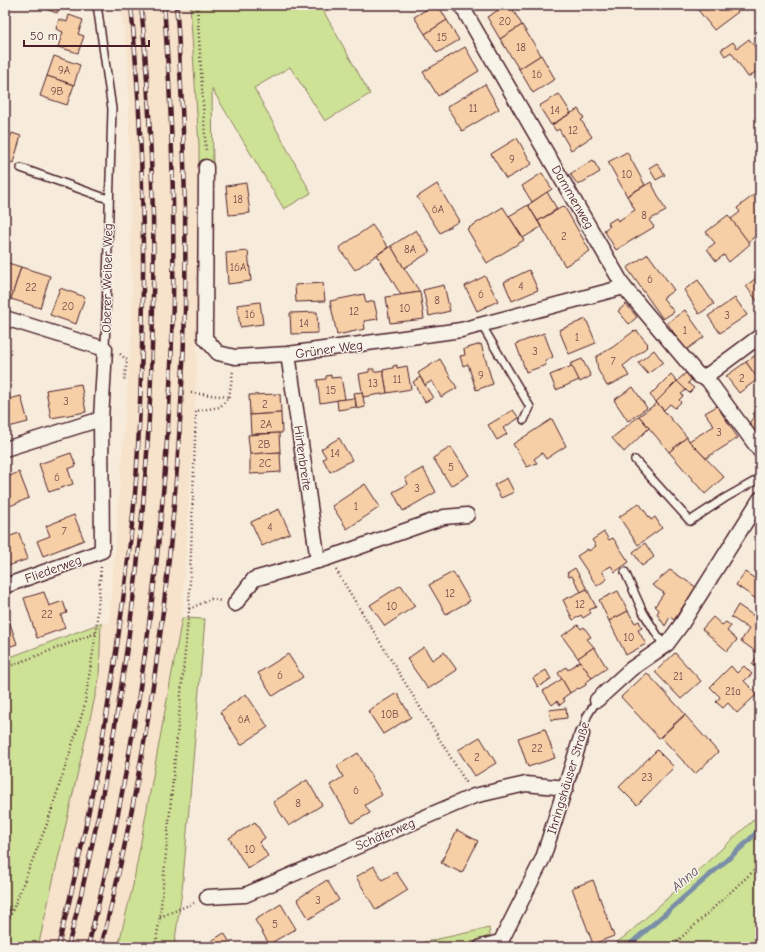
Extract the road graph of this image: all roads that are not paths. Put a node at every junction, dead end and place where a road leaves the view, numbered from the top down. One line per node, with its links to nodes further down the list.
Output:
1 (97, 5): 5 (lane, Oberer Weißer Weg)
2 (461, 5): 6 (street, Dammenweg)
3 (206, 167): 11 (street, Grüner Weg)
4 (21, 168): 5 (lane)
5 (108, 199): 10 (lane, Oberer Weißer Weg)
6 (624, 287): 8 (street, Grüner Weg); 12 (street, Dammenweg)
7 (5, 318): 10 (street)
8 (481, 324): 11 (street, Grüner Weg); 14 (lane)
9 (760, 336): 12 (street)
10 (105, 349): 13 (street, Oberer Weißer Weg)
11 (288, 354): 22 (street, Hirtenbreite)
12 (704, 377): 16 (street, Dammenweg)
13 (101, 419): 15 (street); 21 (street, Oberer Weißer Weg)
14 (524, 420)
15 (5, 449)
16 (760, 451)
17 (635, 460): 18 (lane)
18 (760, 482)
19 (760, 499): 26 (street, Ihringshäuser Straße)
20 (467, 515): 22 (street)
21 (102, 552): 24 (street, Fliederweg)
22 (323, 560): 25 (street)
23 (625, 572): 26 (lane)
24 (5, 586)
25 (235, 604)
26 (664, 646): 27 (street, Ihringshäuser Straße)
27 (597, 700): 28 (lane, Ihringshäuser Straße)
28 (582, 734): 29 (street, Ihringshäuser Straße)
29 (566, 788): 30 (street, Schäferweg); 31 (street, Ihringshäuser Straße)
30 (207, 897)
31 (499, 945): 32 (street, Ihringshäuser Straße)
32 (481, 947)

